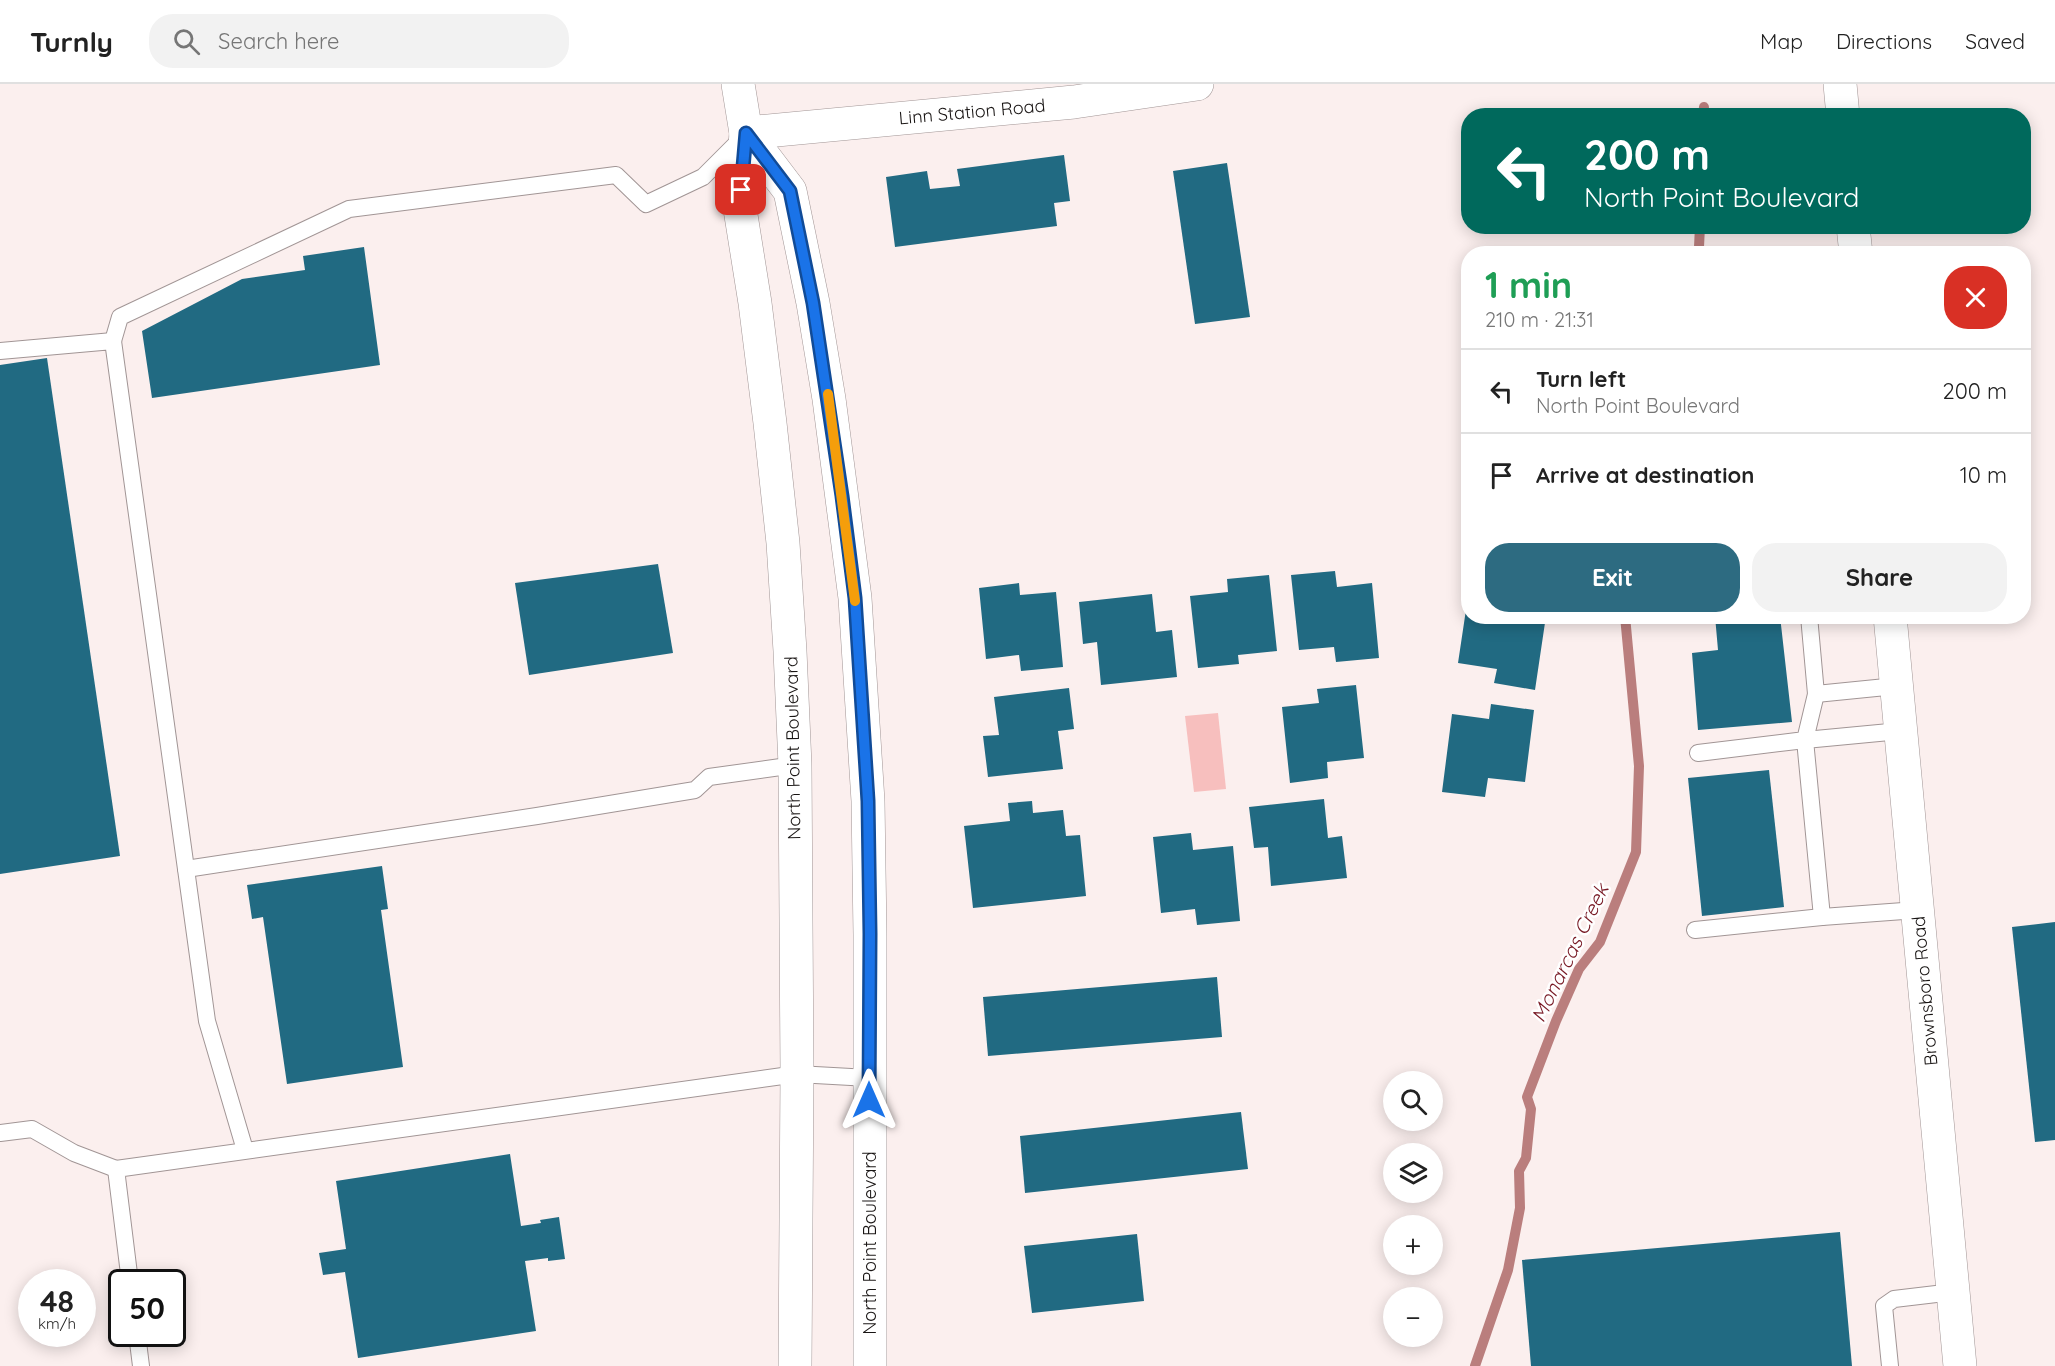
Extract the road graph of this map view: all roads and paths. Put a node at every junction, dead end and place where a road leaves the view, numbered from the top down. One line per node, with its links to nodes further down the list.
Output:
1 (738, 84): 5 (main road, North Point Boulevard)
2 (1197, 84): 5 (main road, Linn Station Road)
3 (1840, 84): 4 (main road)
4 (1842, 108)
5 (746, 133): 6 (lane); 15 (main road, North Point Boulevard); 21 (main road, North Point Boulevard)
6 (112, 341): 7 (lane); 16 (lane)
7 (0, 351)
8 (1810, 624): 11 (lane)
9 (1891, 624): 10 (main road, Brownsboro Road)
10 (1896, 686): 11 (lane); 12 (main road, Brownsboro Road)
11 (1816, 694): 13 (lane)
12 (1900, 731): 13 (lane); 17 (main road, Brownsboro Road)
13 (1805, 740): 14 (lane); 18 (lane)
14 (1698, 753)
15 (795, 765): 16 (lane); 20 (main road, North Point Boulevard)
16 (186, 869): 23 (lane)
17 (1917, 910): 18 (lane); 26 (main road, Brownsboro Road)
18 (1822, 917): 19 (lane)
19 (1695, 930)
20 (796, 1074): 21 (lane); 23 (lane); 29 (main road, North Point Boulevard)
21 (869, 1078): 30 (main road, North Point Boulevard)
22 (0, 1133): 24 (lane)
23 (244, 1150): 24 (lane)
24 (116, 1169): 25 (lane)
25 (128, 1269)
26 (1953, 1292): 31 (lane); 32 (main road, Brownsboro Road)
27 (139, 1347): 28 (lane)
28 (141, 1366)
29 (795, 1366)
30 (870, 1366)
31 (1890, 1366)
32 (1960, 1366)

